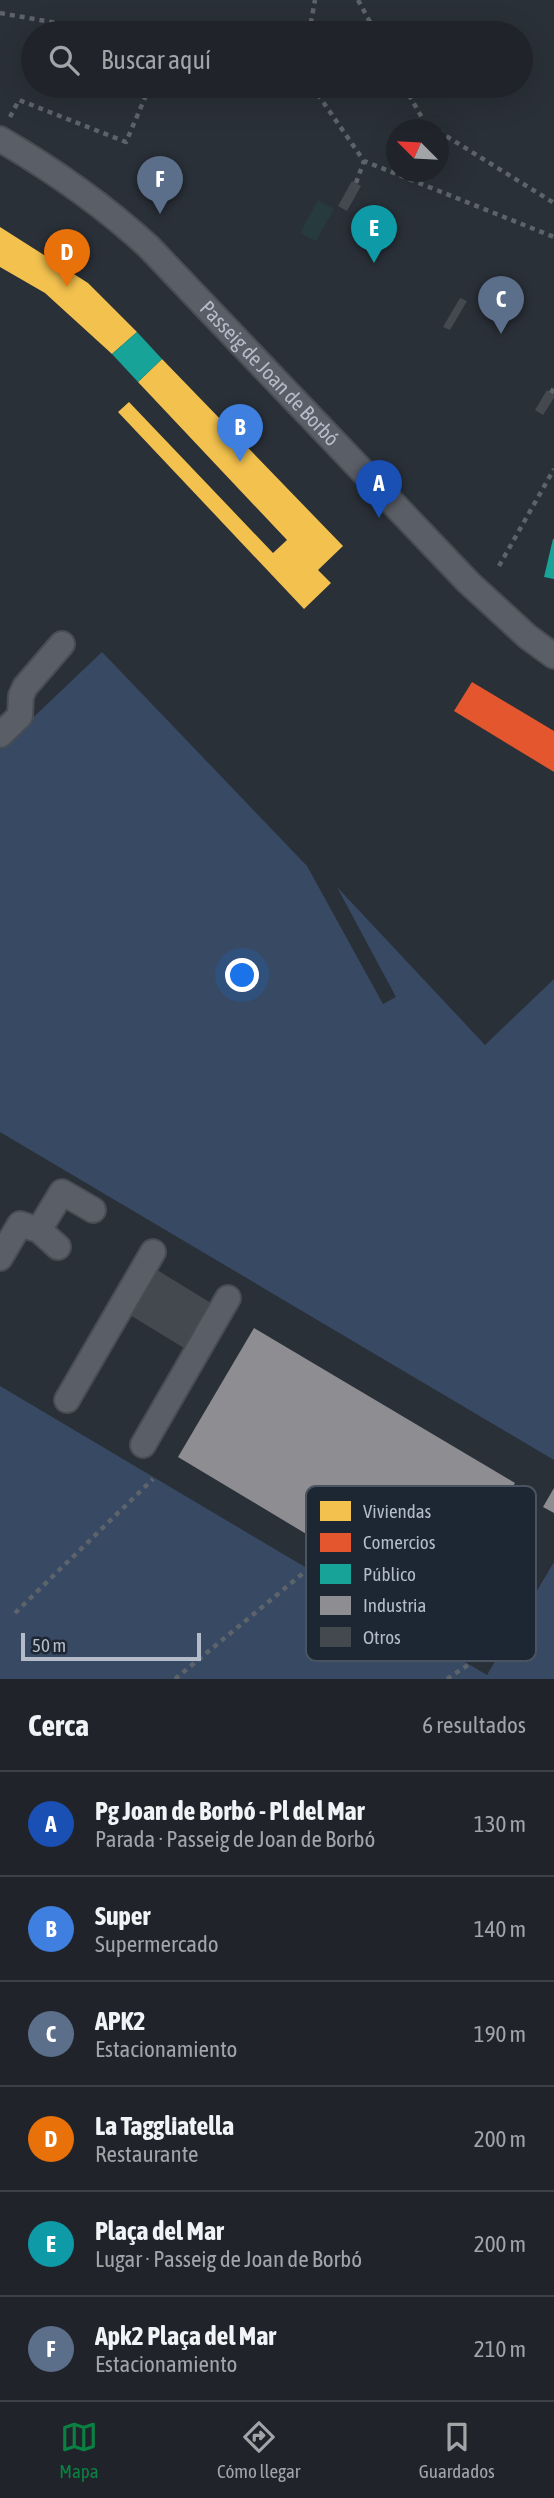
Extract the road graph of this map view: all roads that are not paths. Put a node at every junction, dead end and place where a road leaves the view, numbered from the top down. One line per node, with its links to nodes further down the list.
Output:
1 (5, 128): 3 (street, Passeig de Joan de Borbó)
2 (62, 644): 4 (street)
3 (554, 656)
4 (0, 735)
5 (93, 1210): 6 (street)
6 (38, 1230): 7 (street); 9 (street)
7 (58, 1247)
8 (153, 1252): 11 (street)
9 (0, 1258)
10 (228, 1298): 12 (street)
11 (67, 1400)
12 (143, 1445)

